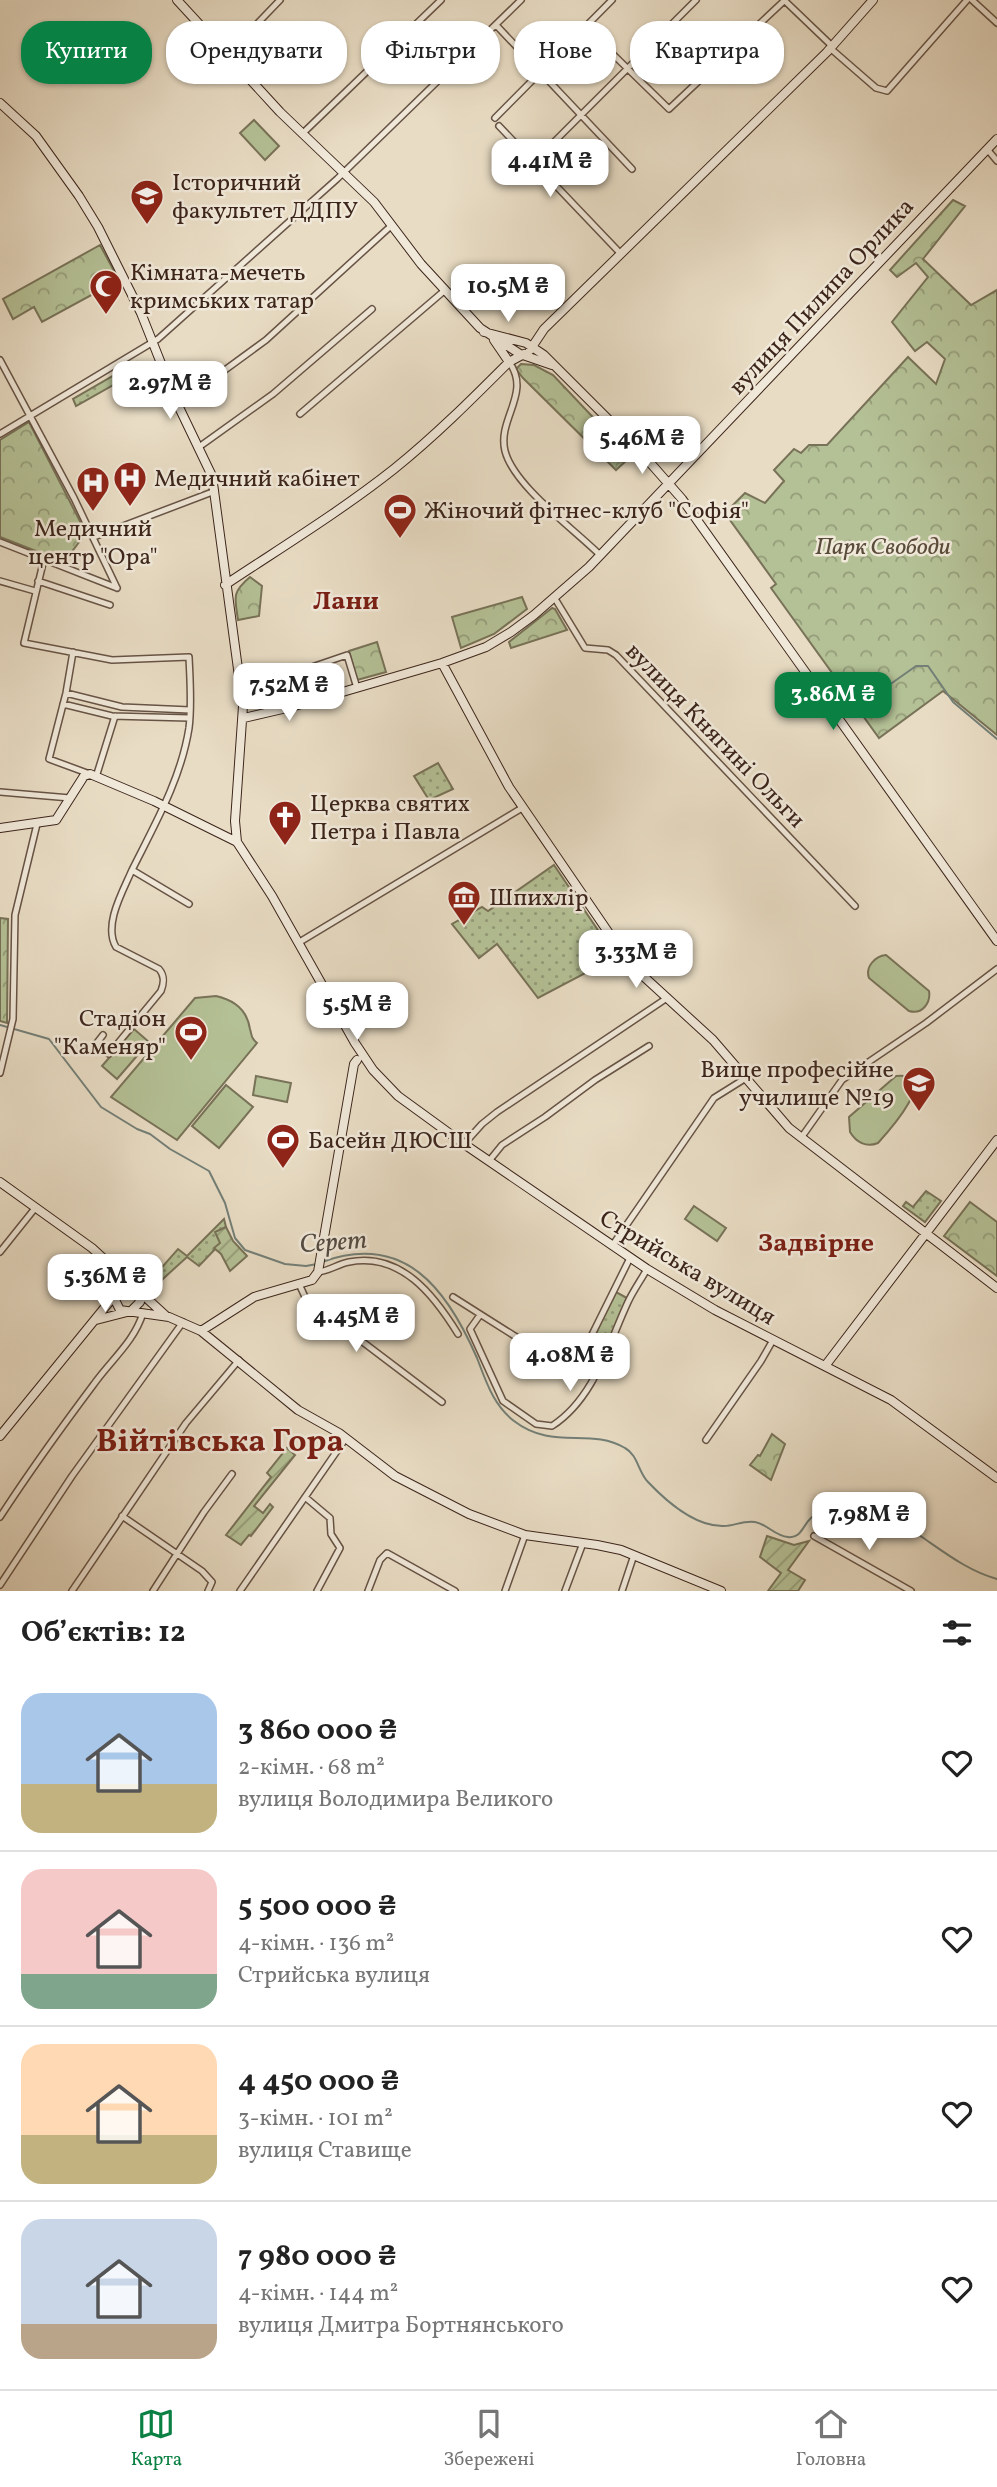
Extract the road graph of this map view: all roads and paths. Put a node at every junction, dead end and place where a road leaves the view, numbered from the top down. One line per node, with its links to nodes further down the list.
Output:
1 (177, 0): 10 (street)
2 (280, 0): 11 (street)
3 (442, 0): 28 (street)
4 (521, 0): 12 (street)
5 (612, 0): 13 (street)
6 (696, 0): 19 (street)
7 (785, 0): 17 (street); 19 (street)
8 (873, 0): 17 (street)
9 (969, 0): 14 (street); 17 (street)
10 (196, 21)
11 (260, 21)
12 (500, 21)
13 (591, 21)
14 (997, 23)
15 (500, 29): 16 (street)
16 (514, 44)
17 (831, 47): 36 (street)
18 (616, 57): 19 (street)
19 (628, 69): 25 (street)
20 (255, 84): 28 (street)
21 (435, 84): 34 (street)
22 (528, 84): 26 (street)
23 (551, 84): 25 (street)
24 (0, 103): 41 (street)
25 (581, 116): 32 (street); 33 (street)
26 (495, 118)
27 (499, 126): 32 (street)
28 (302, 134): 34 (street)
29 (997, 138): 30 (street, вулиця Пилипа Орлика)
30 (987, 149): 31 (street); 52 (street, вулиця Пилипа Орлика)
31 (997, 161)
32 (534, 162): 36 (street)
33 (632, 169)
34 (344, 172): 35 (street); 41 (street)
35 (393, 225): 37 (street); 47 (street)
36 (621, 254): 39 (street)
37 (444, 290): 40 (street); 48 (street)
38 (372, 309): 51 (street)
39 (544, 329): 42 (street); 43 (street)
40 (487, 334): 42 (street); 45 (street)
41 (153, 343): 47 (street); 49 (street)
42 (523, 347): 43 (street); 45 (street); 46 (street)
43 (544, 355): 46 (street)
44 (0, 360): 49 (street)
45 (509, 362): 56 (street); 60 (street)
46 (554, 366): 52 (street)
47 (177, 404): 51 (street)
48 (300, 414)
49 (31, 415): 50 (street); 54 (street)
50 (0, 433)
51 (199, 447): 53 (street)
52 (668, 482): 56 (street, вулиця Пилипа Орлика); 86 (street)
53 (215, 491): 54 (street); 60 (street)
54 (94, 537): 57 (street)
55 (0, 542): 57 (street)
56 (600, 555): 62 (street, вулиця Пилипа Орлика)
57 (44, 559): 58 (street)
58 (38, 581): 61 (street); 63 (street)
59 (0, 582): 61 (street)
60 (225, 585): 74 (street)
61 (35, 591): 64 (street)
62 (554, 597): 65 (street, вулиця Пилипа Орлика); 85 (street, вулиця Княгині Ольги)
63 (110, 605)
64 (73, 652): 68 (street); 71 (street)
65 (442, 663): 67 (street, вулиця Пилипа Орлика); 79 (street)
66 (306, 669): 67 (street)
67 (357, 688): 74 (street, вулиця Пилипа Орлика)
68 (66, 693): 69 (street); 70 (street)
69 (63, 704): 72 (street); 75 (street)
70 (117, 706): 71 (street); 72 (street)
71 (190, 710): 73 (street)
72 (115, 716): 73 (street); 75 (street)
73 (189, 718): 78 (street)
74 (244, 718): 82 (street)
75 (93, 775): 77 (street); 78 (street)
76 (0, 792): 77 (street)
77 (72, 798): 80 (street)
78 (164, 806): 82 (street); 83 (street)
79 (522, 808): 87 (street); 89 (street)
80 (37, 824): 81 (street); 93 (street)
81 (0, 828)
82 (237, 842): 87 (street, Стрийська вулиця)
83 (132, 870): 84 (street); 90 (street)
84 (189, 904)
85 (855, 906)
86 (997, 941)
87 (298, 943): 92 (street, Стрийська вулиця)
88 (997, 969): 95 (street)
89 (667, 998): 94 (street); 97 (street)
90 (103, 1035)
91 (649, 1046): 98 (street)
92 (361, 1061): 97 (street, Стрийська вулиця); 106 (street)
93 (0, 1073)
94 (746, 1078): 95 (street); 102 (street)
95 (801, 1138): 101 (street)
96 (997, 1140): 101 (street)
97 (464, 1144): 98 (street, Стрийська вулиця)
98 (489, 1161): 102 (street, Стрийська вулиця)
99 (0, 1182): 100 (street)
100 (36, 1207): 103 (street); 107 (street)
101 (928, 1234): 109 (street); 123 (street)
102 (612, 1246): 104 (street, Стрийська вулиця)
103 (0, 1252)
104 (630, 1258): 105 (street, Стрийська вулиця); 115 (street)
105 (647, 1269): 115 (street); 121 (street, Стрийська вулиця)
106 (319, 1270): 108 (street); 120 (street)
107 (120, 1271): 110 (street); 111 (street)
108 (299, 1284): 119 (street); 124 (street)
109 (997, 1288)
110 (136, 1290): 111 (street); 113 (street); 116 (street)
111 (116, 1294): 113 (street); 117 (street)
112 (453, 1297): 115 (street)
113 (127, 1312): 114 (street); 117 (street)
114 (144, 1313): 116 (street); 132 (street)
115 (480, 1315)
116 (169, 1317): 118 (street)
117 (96, 1320): 125 (street)
118 (183, 1322): 119 (street); 138 (street)
119 (201, 1331): 122 (street)
120 (458, 1334)
121 (774, 1340): 123 (street, Стрийська вулиця); 127 (street)
122 (239, 1360): 126 (street); 131 (street)
123 (825, 1366): 129 (street, Стрийська вулиця)
124 (442, 1402)
125 (0, 1436)
126 (346, 1438): 130 (street); 133 (street)
127 (705, 1440)
128 (232, 1474): 136 (street)
129 (997, 1478)
130 (305, 1497): 142 (street); 143 (street)
131 (122, 1516): 136 (street); 139 (street)
132 (0, 1517)
133 (525, 1535): 135 (street); 146 (street)
134 (814, 1536): 150 (street)
135 (583, 1542): 137 (street); 147 (street)
136 (177, 1553): 140 (street); 141 (street)
137 (634, 1555): 148 (street); 149 (street)
138 (0, 1585)
139 (72, 1591)
140 (153, 1591)
141 (208, 1591)
142 (240, 1591)
143 (317, 1591)
144 (368, 1591): 145 (street)
145 (455, 1591)
146 (505, 1591)
147 (565, 1591)
148 (622, 1591)
149 (721, 1591)
150 (911, 1591)

